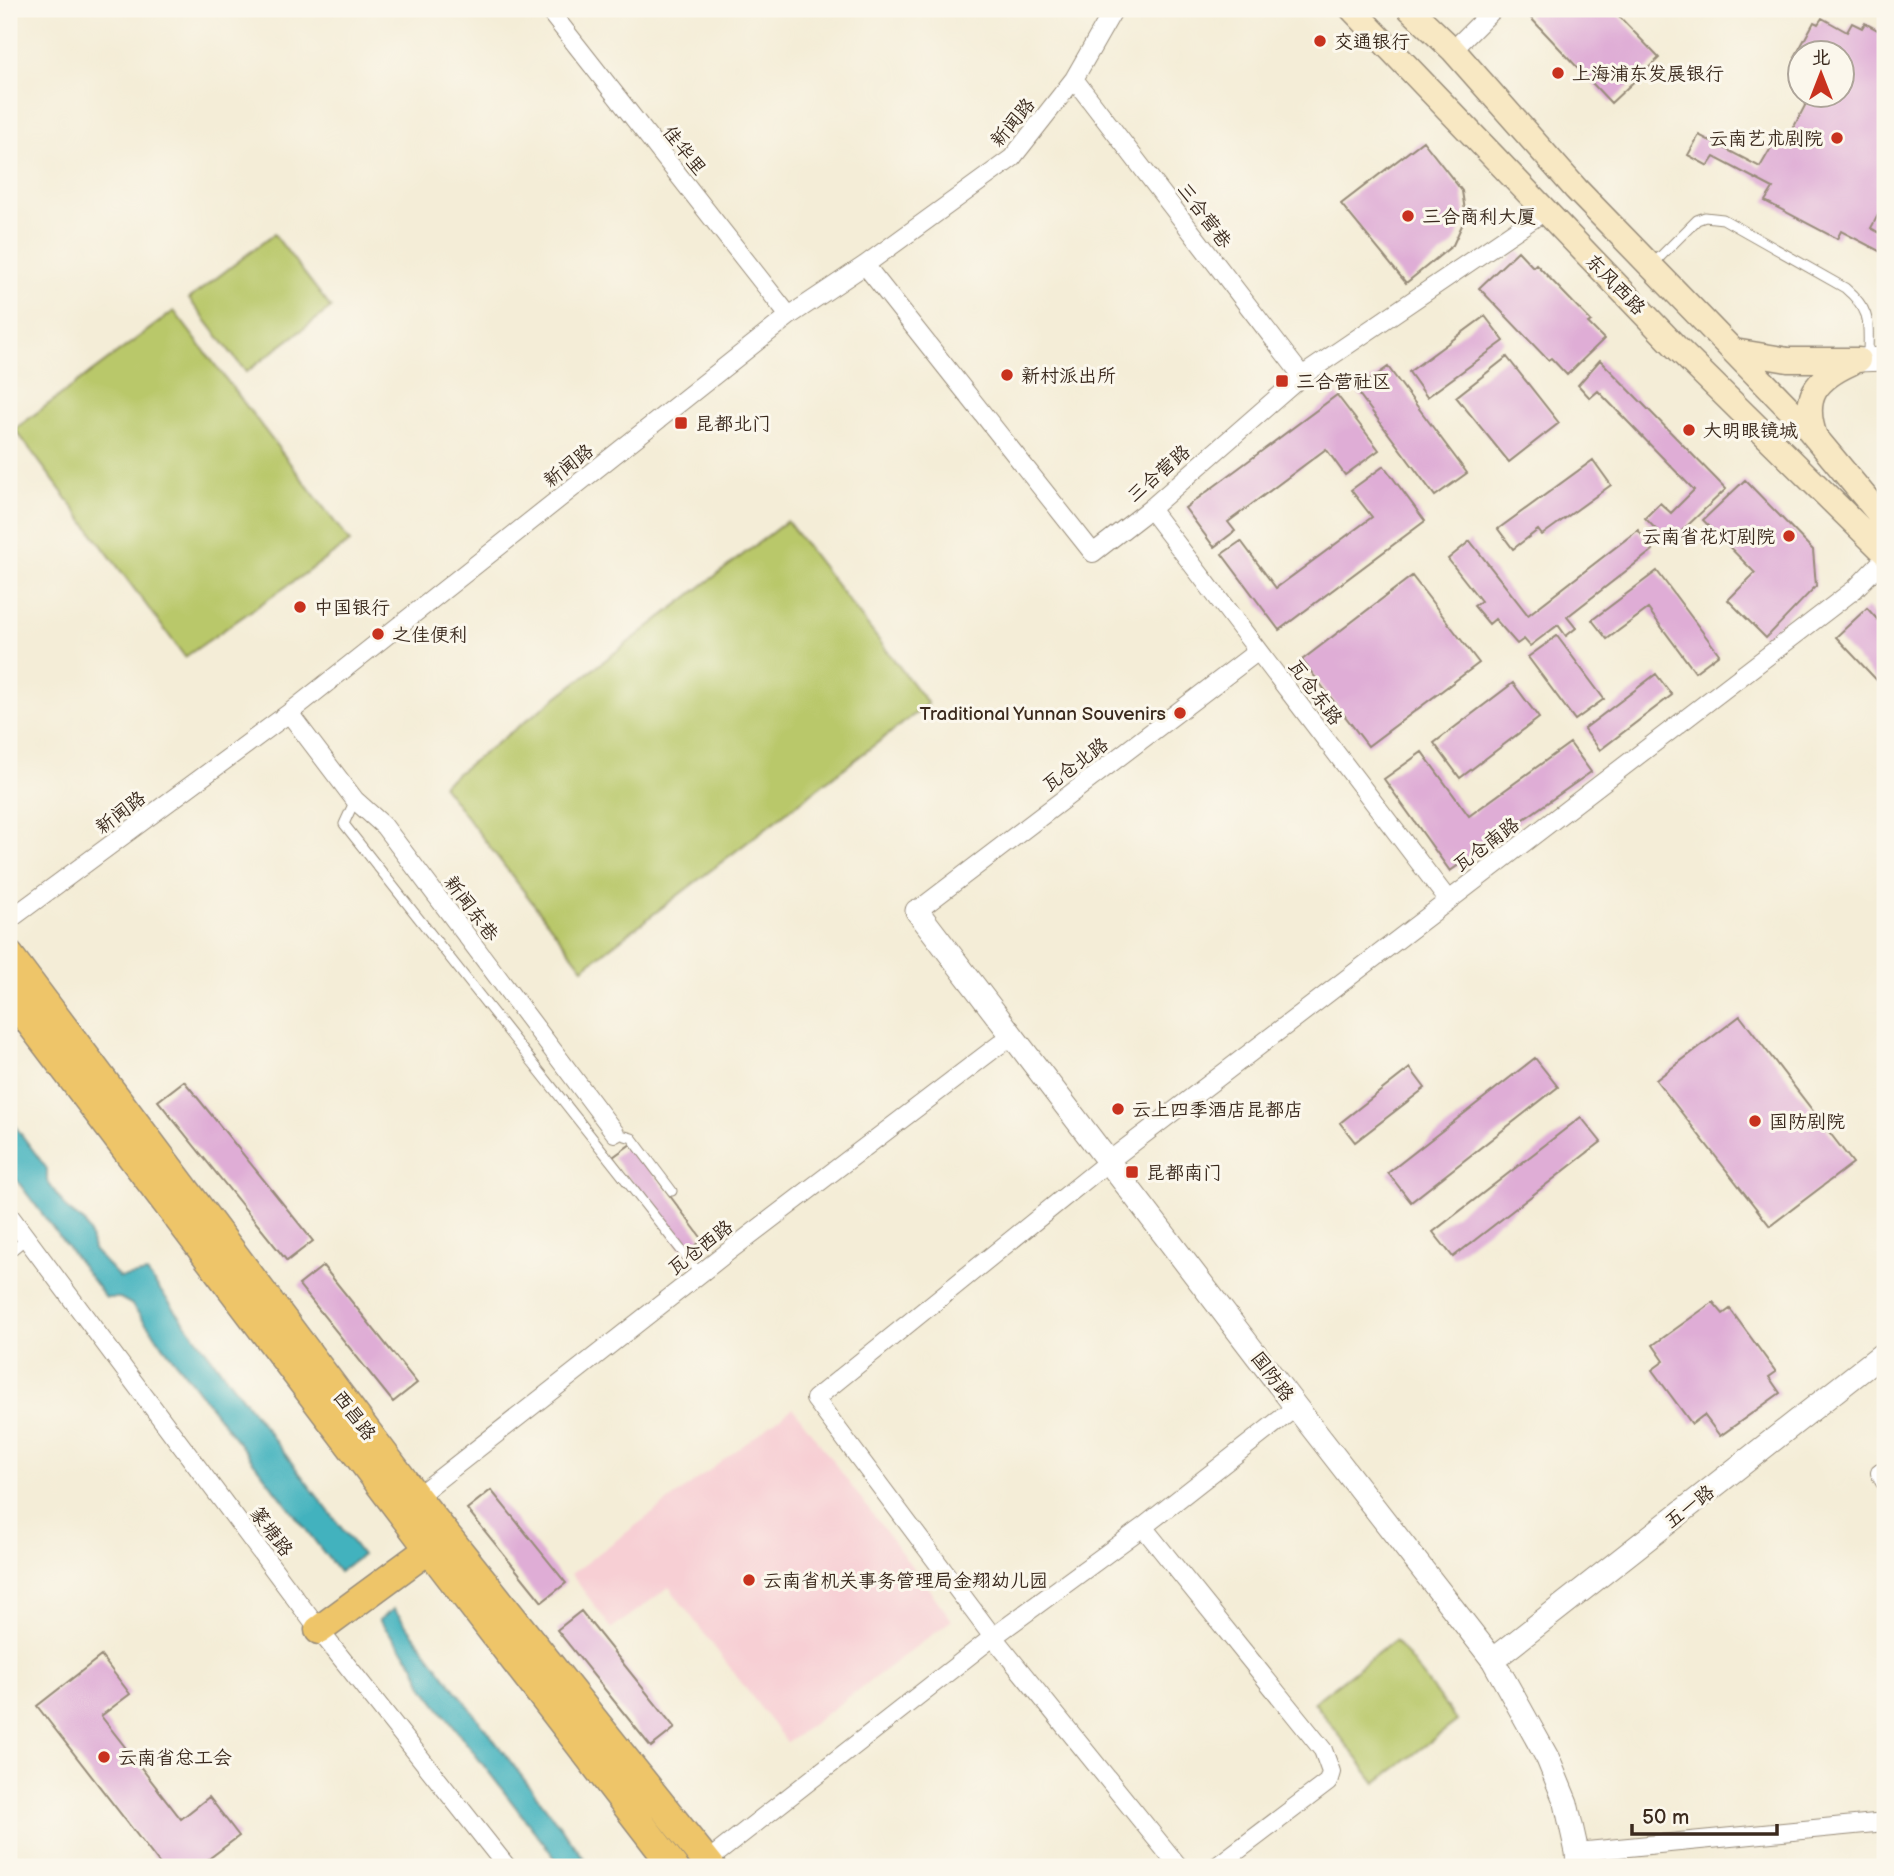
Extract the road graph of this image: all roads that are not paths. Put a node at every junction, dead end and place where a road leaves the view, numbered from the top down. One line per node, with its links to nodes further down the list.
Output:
1 (548, 9): 11 (street, 佳华里)
2 (1114, 9): 7 (street, 新闻路)
3 (1352, 9): 8 (main road, 东风西路)
4 (1410, 9): 6 (main road, 东风西路)
5 (1494, 9): 6 (street)
6 (1453, 50): 10 (main road, 东风西路)
7 (1074, 79): 9 (street, 新闻路); 14 (street, 三合营巷)
8 (1546, 210): 14 (street, 三合营路); 18 (main road, 东风西路)
9 (865, 265): 11 (street, 新闻路); 16 (street, 三合营路)
10 (1651, 265): 12 (main road, 东风西路); 13 (lane)
11 (789, 316): 20 (street, 新闻路)
12 (1734, 351): 13 (main road); 15 (main road, 东风西路)
13 (1871, 359): 15 (main road)
14 (1302, 376): 16 (street, 三合营路)
15 (1815, 437): 17 (main road, 东风西路)
16 (1150, 509): 19 (street, 瓦仓东路)
17 (1885, 521)
18 (1885, 556): 22 (street, 瓦仓南路)
19 (1258, 651): 22 (street, 瓦仓东路); 23 (street, 瓦仓北路)
20 (289, 713): 21 (street, 新闻东巷); 24 (street, 新闻路)
21 (355, 800): 28 (street, 新闻东巷); 34 (lane)
22 (1448, 900): 29 (street, 瓦仓南路)
23 (917, 911): 27 (street, 国防路)
24 (9, 920)
25 (9, 956): 37 (main road, 西昌路)
26 (9, 995): 39 (main road, 西昌路)
27 (1012, 1035): 29 (street, 国防路); 34 (street, 瓦仓西路)
28 (615, 1133): 30 (lane)
29 (1110, 1161): 36 (street, 国防路); 41 (street, 瓦仓南路)
30 (672, 1191)
31 (9, 1215): 32 (street, 篆塘路)
32 (26, 1239): 33 (lane); 40 (street, 篆塘路)
33 (9, 1253)
34 (700, 1274): 37 (street, 瓦仓西路)
35 (1885, 1352): 42 (street, 五一路)
36 (1296, 1407): 38 (street); 42 (street, 国防路)
37 (416, 1497): 45 (main road, 西昌路)
38 (1143, 1527): 41 (street); 49 (street)
39 (429, 1549): 40 (main road); 47 (main road, 西昌路)
40 (319, 1630): 46 (street, 篆塘路)
41 (993, 1637): 45 (street); 48 (street)
42 (1493, 1660): 44 (street, 国防路)
43 (1885, 1822): 44 (street)
44 (1578, 1860)
45 (708, 1864)
46 (507, 1867)
47 (674, 1867)
48 (1179, 1867)
49 (1216, 1867)

